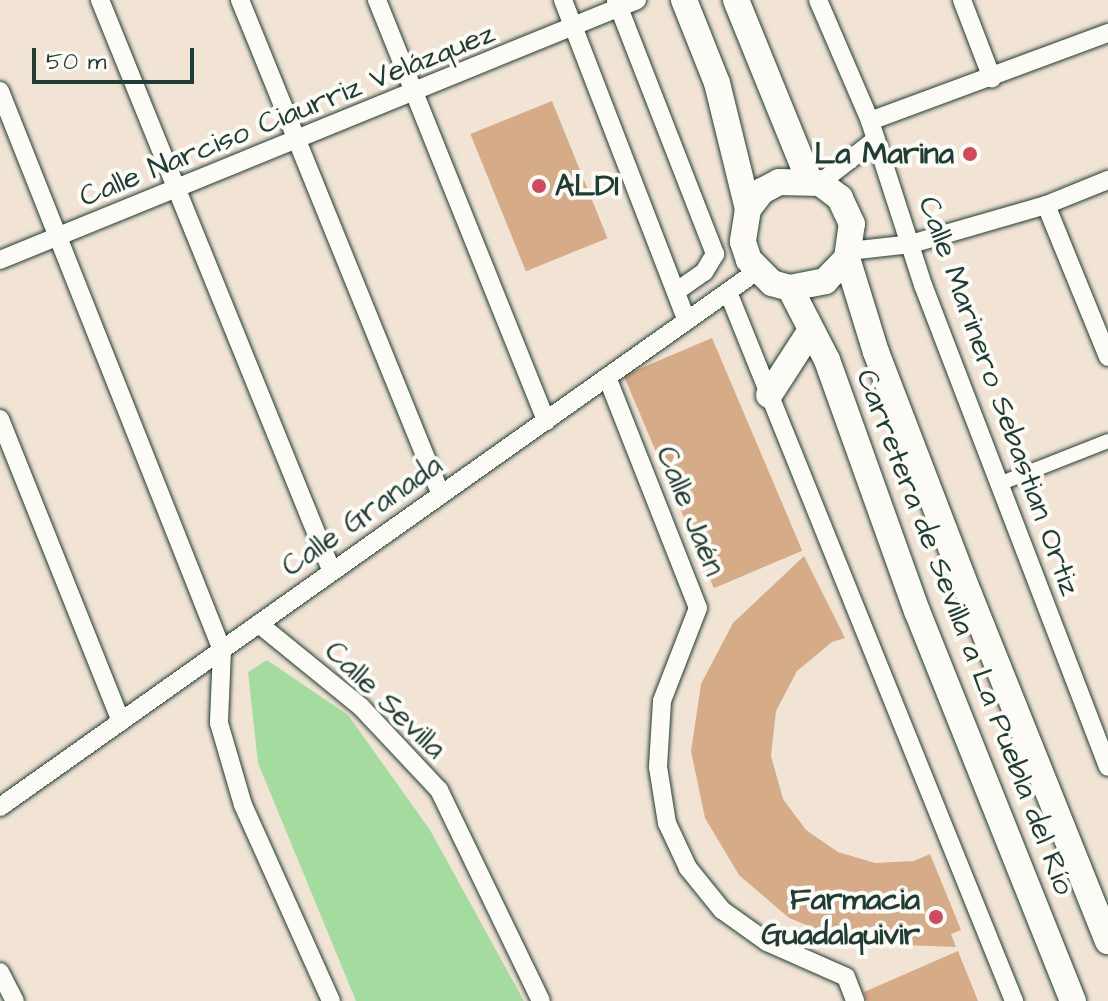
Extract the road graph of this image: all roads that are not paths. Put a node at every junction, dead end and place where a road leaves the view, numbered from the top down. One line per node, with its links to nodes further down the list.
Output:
1 (100, 0): 21 (street)
2 (240, 0): 18 (street)
3 (377, 0): 15 (street)
4 (563, 0): 11 (street)
5 (637, 0): 10 (street, Calle Narciso Ciaurriz Velázquez)
6 (684, 0): 23 (main road)
7 (736, 0): 20 (main road)
8 (818, 0): 16 (street, Calle Marinero Sebastian Ortiz)
9 (962, 0): 13 (street)
10 (618, 4): 11 (street, Calle Narciso Ciaurriz Velázquez); 30 (street)
11 (574, 29): 15 (street, Calle Narciso Ciaurriz Velázquez); 30 (street)
12 (1108, 33): 13 (street)
13 (992, 78): 16 (street)
14 (0, 91): 24 (street)
15 (414, 94): 18 (street, Calle Narciso Ciaurriz Velázquez); 38 (street)
16 (870, 121): 17 (street, Calle Marinero Sebastian Ortiz)
17 (875, 140): 20 (street); 25 (street, Calle Marinero Sebastian Ortiz)
18 (296, 141): 21 (street, Calle Narciso Ciaurriz Velázquez); 41 (street)
19 (1108, 180): 22 (street)
20 (815, 182): 23 (main road); 26 (main road)
21 (176, 189): 24 (street, Calle Narciso Ciaurriz Velázquez); 42 (street)
22 (1046, 205): 25 (street); 34 (street)
23 (748, 209): 28 (main road)
24 (58, 237): 27 (street, Calle Narciso Ciaurriz Velázquez); 44 (street)
25 (911, 244): 26 (street); 40 (street, Calle Marinero Sebastian Ortiz)
26 (848, 254): 29 (main road); 49 (main road, Carretera de Sevilla a La Puebla del Río)
27 (0, 260)
28 (757, 271): 29 (main road); 31 (street, Calle Granada)
29 (790, 288): 33 (main road, Carretera de Sevilla a La Puebla del Río)
30 (677, 291): 32 (street)
31 (728, 292): 32 (street, Calle Granada); 36 (street)
32 (687, 321): 35 (street, Calle Granada)
33 (811, 330): 36 (main road); 56 (main road, Carretera de Sevilla a La Puebla del Río)
34 (1108, 357)
35 (607, 377): 38 (street, Calle Granada); 54 (street, Calle Jaén)
36 (769, 395): 55 (street)
37 (0, 419): 45 (street)
38 (546, 421): 41 (street, Calle Granada)
39 (1108, 441): 40 (street)
40 (999, 484): 46 (street, Calle Marinero Sebastian Ortiz)
41 (441, 495): 42 (street, Calle Granada)
42 (332, 572): 43 (street, Calle Granada)
43 (259, 624): 44 (street, Calle Granada); 53 (street, Calle Sevilla)
44 (222, 650): 45 (street, Calle Granada); 52 (street)
45 (121, 722): 48 (street, Calle Granada)
46 (1100, 726): 47 (street, Calle Marinero Sebastian Ortiz)
47 (1108, 767)
48 (0, 807)
49 (1108, 941)
50 (0, 972): 51 (street)
51 (15, 1001)
52 (331, 1001)
53 (541, 1001)
54 (855, 1001)
55 (1014, 1001)
56 (1073, 1001)

